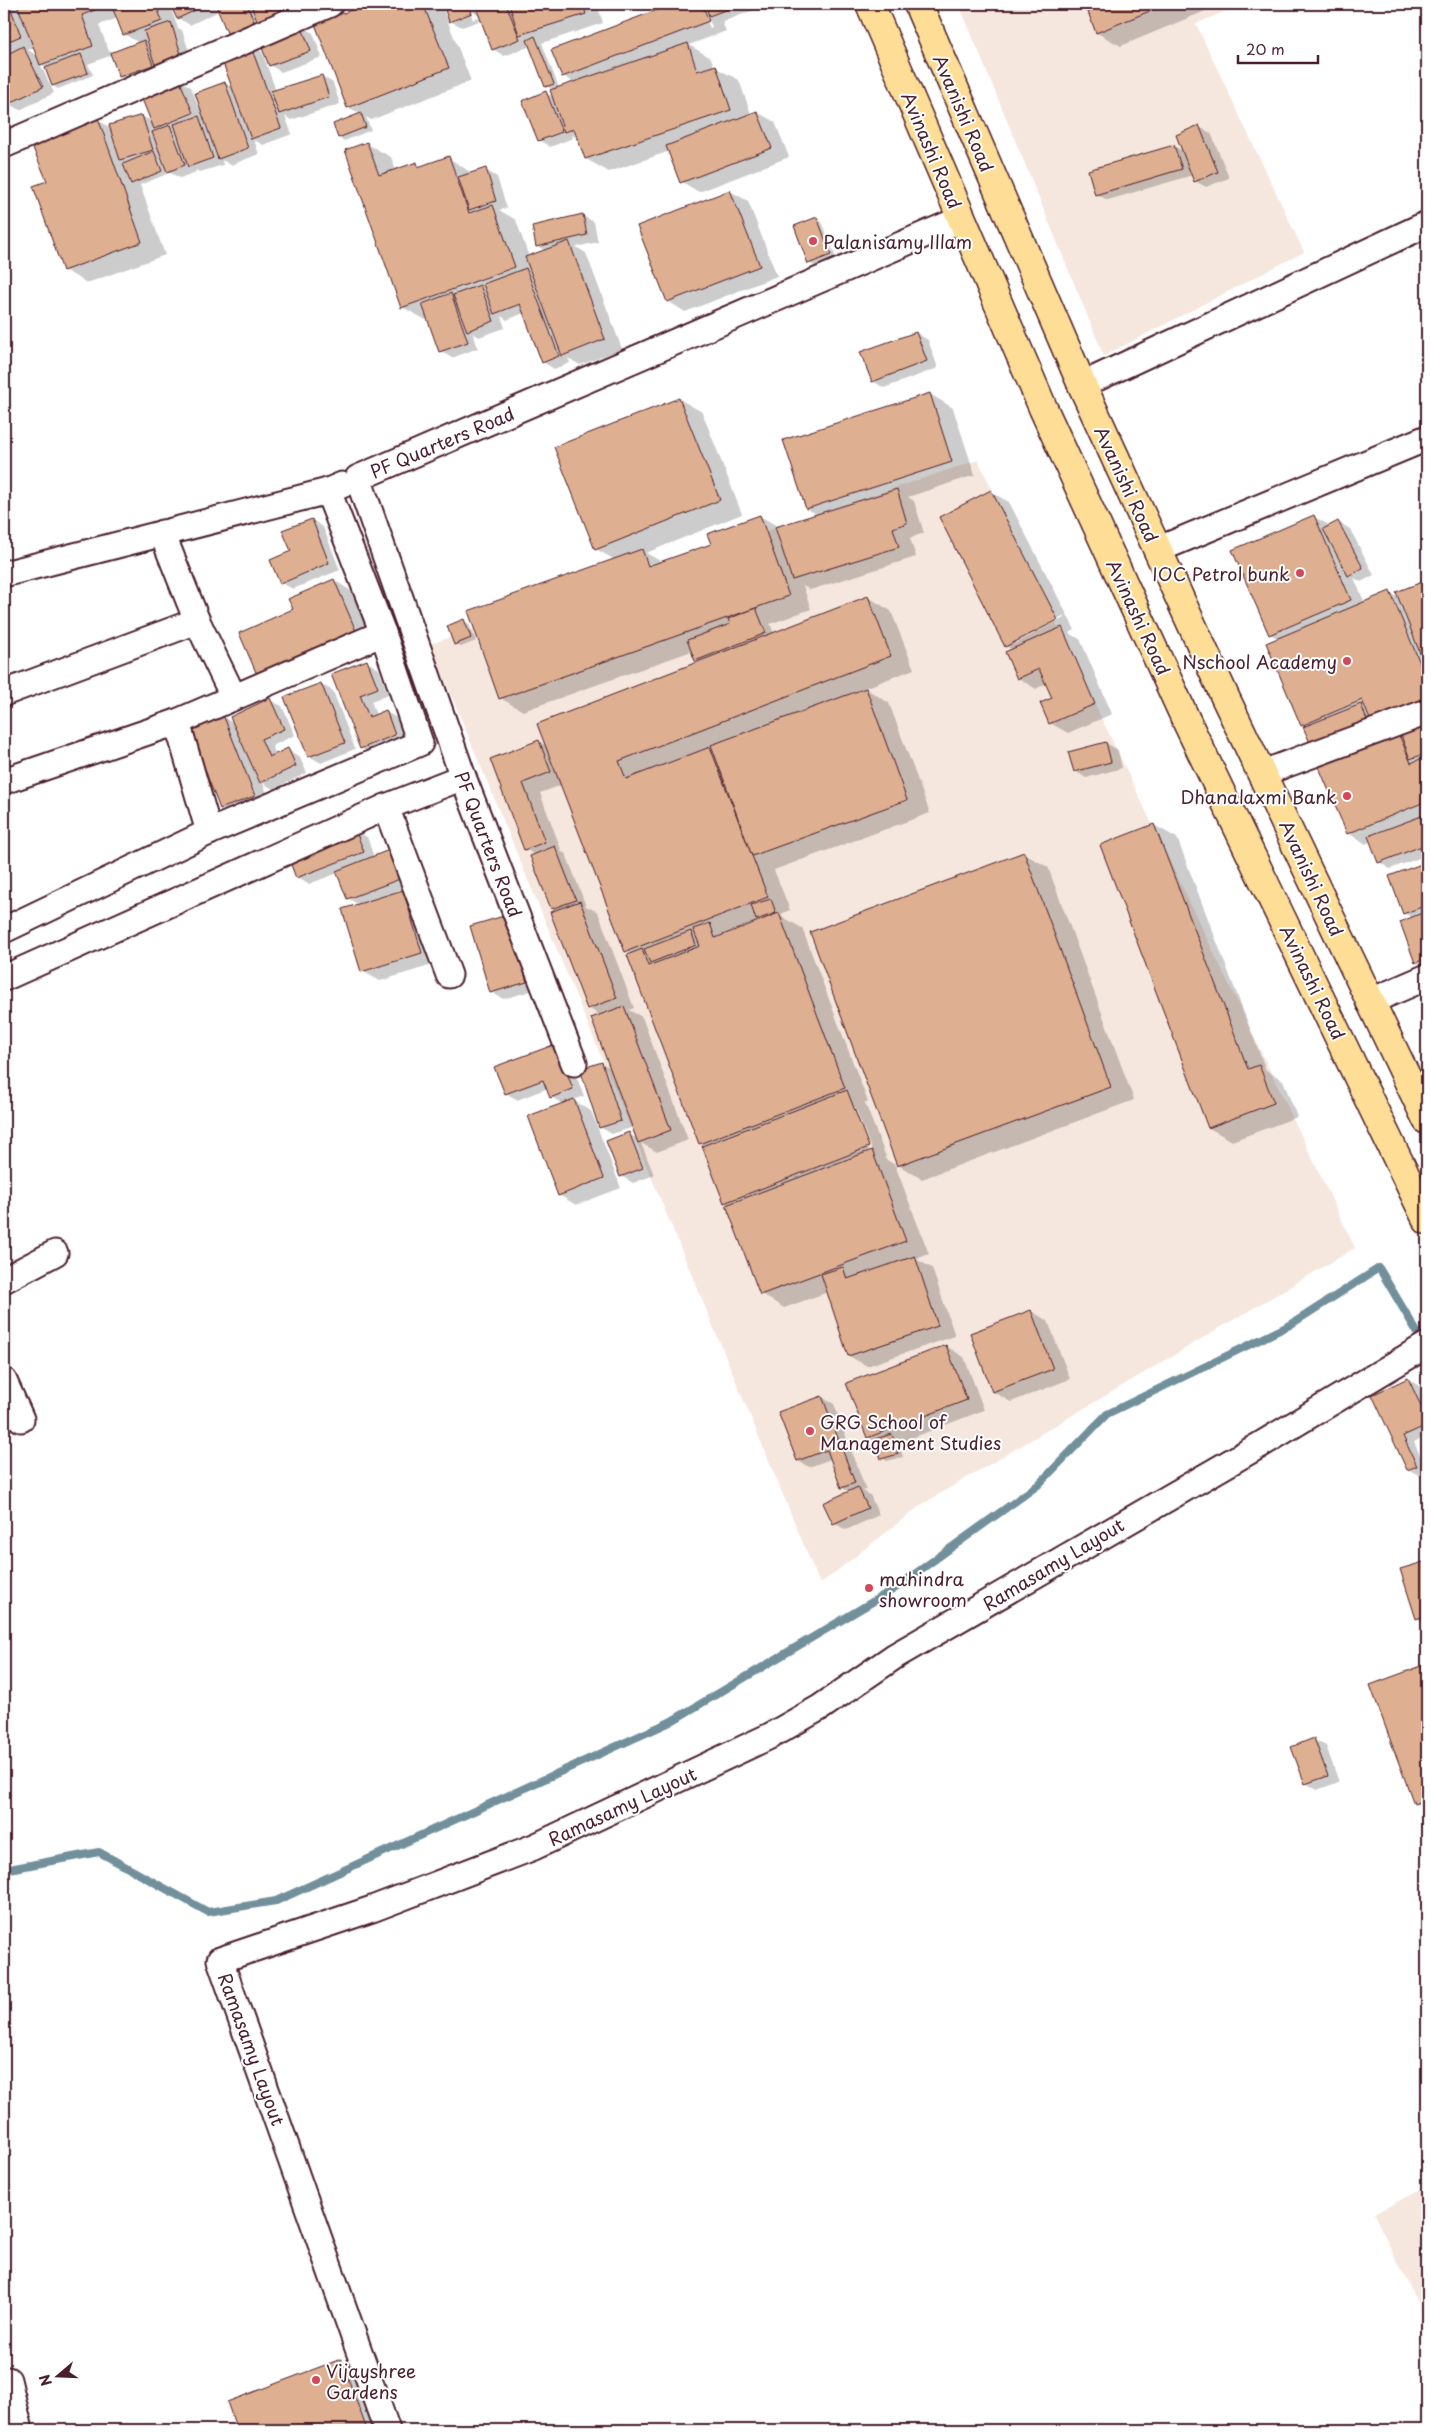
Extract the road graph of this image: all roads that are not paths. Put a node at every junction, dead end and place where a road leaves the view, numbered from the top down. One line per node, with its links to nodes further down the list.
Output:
1 (330, 4): 4 (street)
2 (870, 4): 5 (main road, Avinashi Road)
3 (918, 4): 7 (main road, Avanishi Road)
4 (4, 145)
5 (961, 219): 9 (street, PF Quarters Road); 32 (main road, Avinashi Road)
6 (1427, 224): 7 (street)
7 (1082, 385): 12 (main road, Avanishi Road)
8 (1427, 438): 12 (street)
9 (358, 478): 10 (street); 21 (street, PF Quarters Road)
10 (328, 491): 11 (street); 15 (street)
11 (162, 533): 13 (street); 14 (street)
12 (1157, 550): 20 (main road, Avanishi Road)
13 (4, 574)
14 (197, 621): 16 (street); 17 (street)
15 (383, 633): 17 (street); 24 (street)
16 (4, 693)
17 (234, 696): 19 (street)
18 (1427, 712): 20 (street)
19 (177, 722): 22 (street); 24 (street)
20 (1263, 773): 29 (main road, Avanishi Road)
21 (463, 778): 23 (street); 30 (street, PF Quarters Road)
22 (4, 781)
23 (386, 807): 26 (street); 28 (street)
24 (209, 832): 25 (street)
25 (4, 930)
26 (449, 975)
27 (1427, 977): 29 (street)
28 (4, 978)
29 (1369, 1002): 31 (main road, Avanishi Road)
30 (574, 1063)
31 (1427, 1120)
32 (1427, 1220)
33 (55, 1254): 34 (street)
34 (4, 1280)
35 (1420, 1349): 40 (street, Ramasamy Layout)
36 (4, 1381): 37 (street)
37 (21, 1418)
38 (8, 2380): 39 (street)
39 (20, 2430)
40 (387, 2430)

